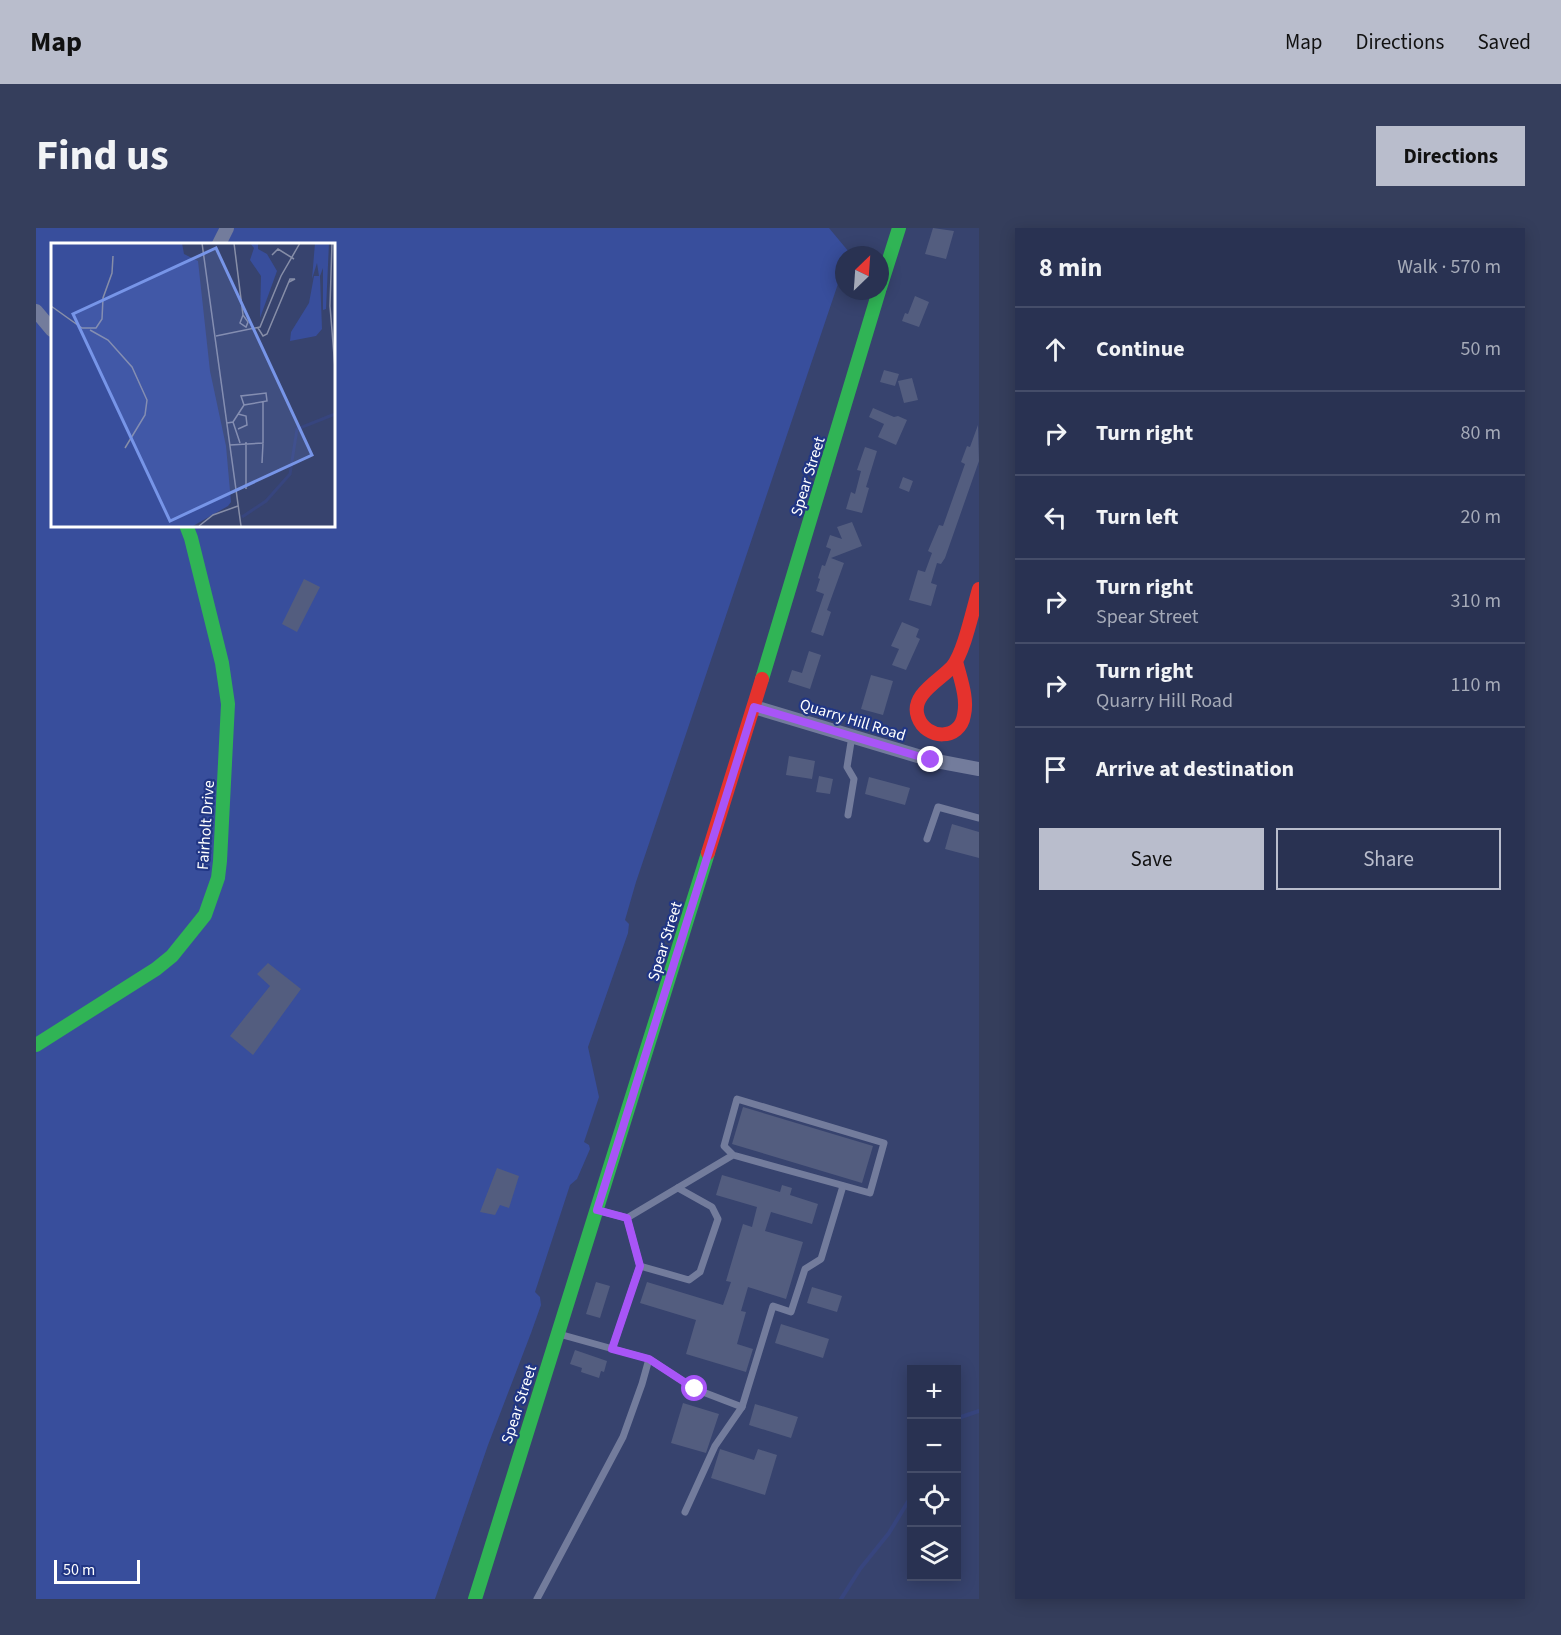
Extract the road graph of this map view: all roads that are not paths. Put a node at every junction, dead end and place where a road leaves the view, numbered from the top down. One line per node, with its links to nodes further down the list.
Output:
1 (226, 228): 3 (street)
2 (899, 228): 4 (main road, Spear Street)
3 (219, 243)
4 (889, 261)
5 (877, 300): 11 (main road, Spear Street)
6 (36, 311): 7 (street)
7 (51, 329)
8 (186, 526): 17 (main road, Fairholt Drive)
9 (979, 589): 10 (main road)
10 (956, 661): 10 (main road)
11 (754, 707): 12 (street, Quarry Hill Road); 21 (main road, Spear Street)
12 (852, 736): 13 (street, Quarry Hill Road); 14 (lane)
13 (979, 769)
14 (848, 815)
15 (979, 818): 16 (lane)
16 (927, 839)
17 (36, 1045)
18 (733, 1155): 19 (lane); 19 (lane); 20 (lane)
19 (843, 1186): 27 (lane)
20 (678, 1188): 22 (lane); 23 (lane)
21 (597, 1210): 22 (lane); 24 (main road, Spear Street)
22 (627, 1218): 23 (lane)
23 (640, 1266): 25 (lane)
24 (558, 1334): 25 (lane); 29 (main road, Spear Street)
25 (612, 1349): 26 (lane)
26 (649, 1359): 27 (lane); 30 (lane)
27 (742, 1407): 28 (lane)
28 (685, 1512)
29 (475, 1599)
30 (537, 1599)

